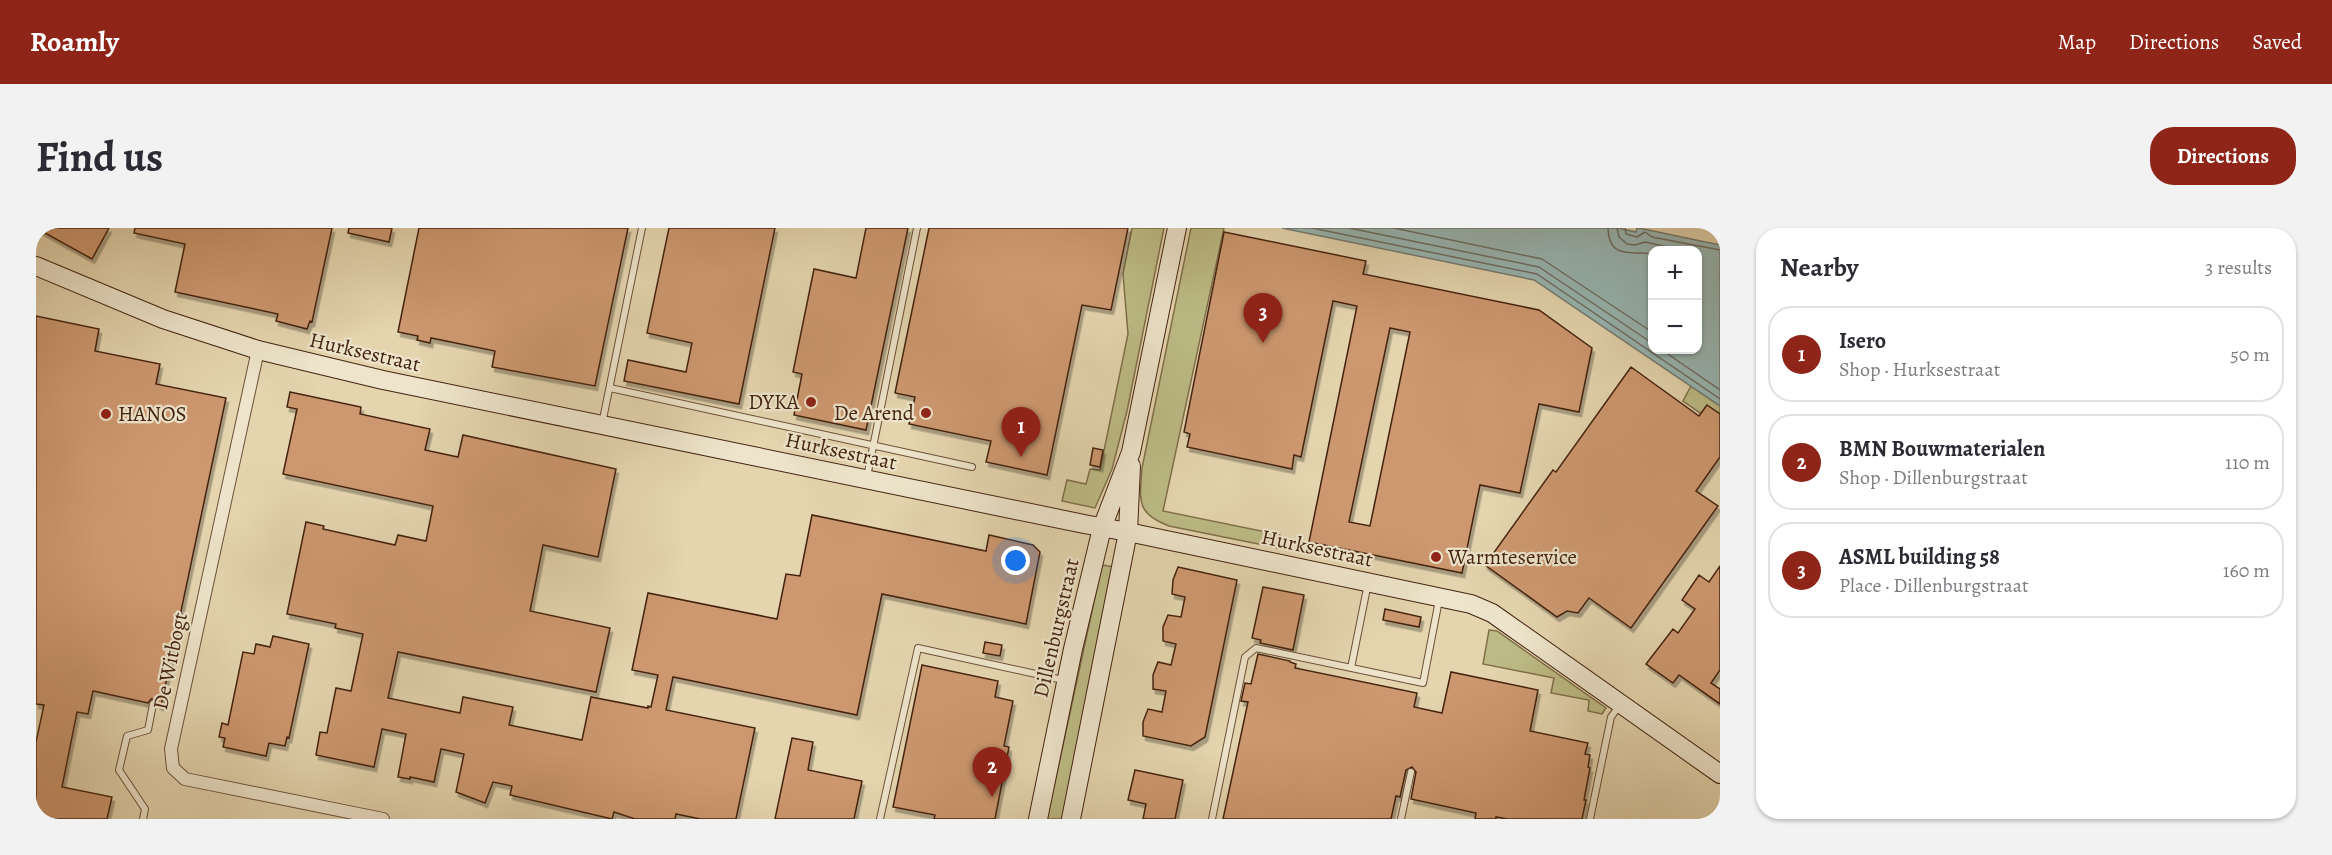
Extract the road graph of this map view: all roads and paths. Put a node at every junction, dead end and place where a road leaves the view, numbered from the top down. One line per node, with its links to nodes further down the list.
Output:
1 (642, 228): 6 (lane)
2 (917, 228): 8 (lane)
3 (1177, 228): 9 (street, Dillenburgstraat)
4 (36, 266): 5 (street, Hurksestraat)
5 (258, 350): 7 (street, Hurksestraat); 22 (street, De Witbogt)
6 (610, 388): 7 (lane); 8 (lane)
7 (602, 425): 11 (street, Hurksestraat)
8 (873, 446): 10 (lane); 11 (lane)
9 (1131, 452): 12 (street, Dillenburgstraat); 13 (street, Dillenburgstraat)
10 (972, 467)
11 (866, 480): 12 (street, Hurksestraat)
12 (1102, 528): 13 (street, Hurksestraat); 17 (street, Dillenburgstraat)
13 (1128, 532): 14 (street, Hurksestraat); 26 (street, Dillenburgstraat)
14 (1368, 582): 15 (street, Hurksestraat); 16 (lane)
15 (1440, 597): 16 (lane); 19 (street, Hurksestraat)
16 (1351, 668): 27 (lane)
17 (1067, 681): 24 (lane); 25 (street, Dillenburgstraat)
18 (153, 704): 23 (lane)
19 (1620, 704): 21 (street, Hurksestraat); 29 (lane)
20 (1411, 772): 28 (lane)
21 (1720, 774)
22 (375, 818)
23 (143, 819)
24 (880, 819)
25 (1038, 819)
26 (1071, 819)
27 (1212, 819)
28 (1401, 819)
29 (1590, 819)

